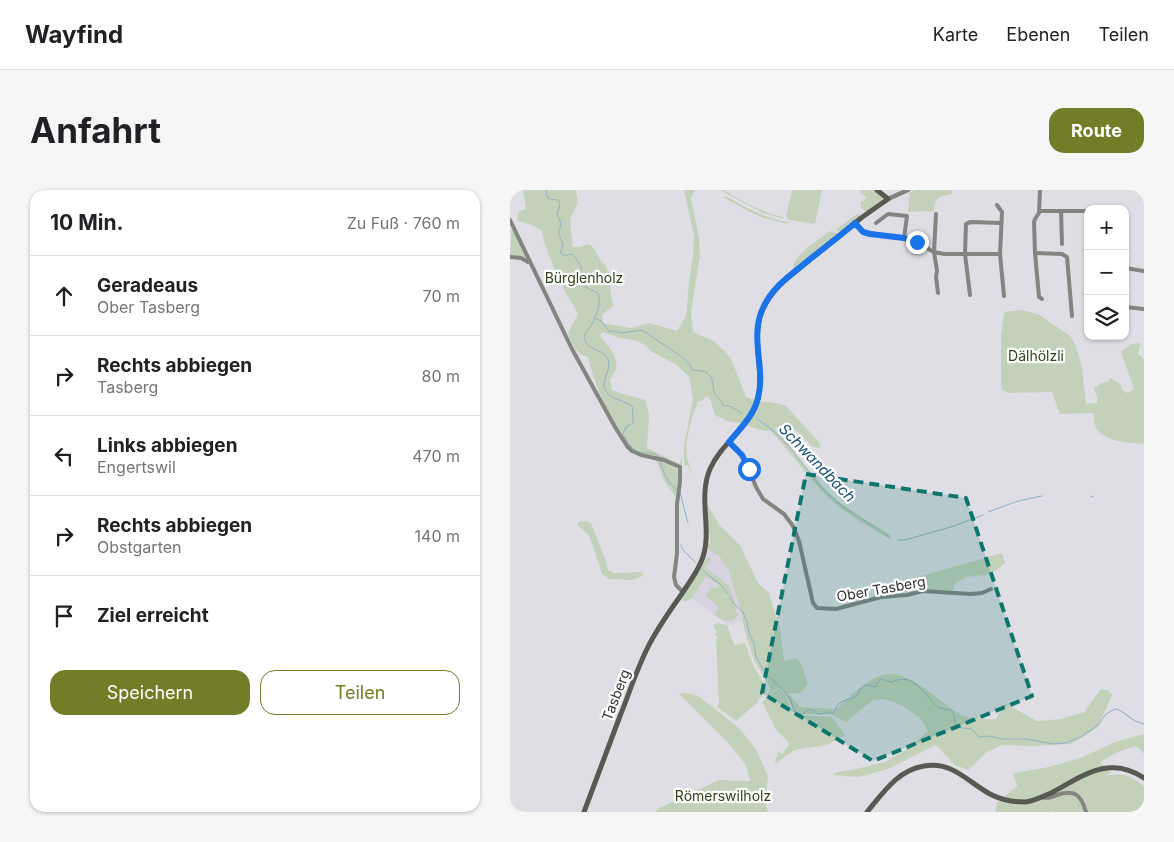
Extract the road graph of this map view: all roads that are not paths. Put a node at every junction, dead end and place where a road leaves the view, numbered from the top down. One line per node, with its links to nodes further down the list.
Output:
1 (877, 190): 4 (main road)
2 (908, 190): 4 (street)
3 (1040, 190): 6 (street)
4 (888, 198): 11 (main road)
5 (997, 205): 13 (street)
6 (1040, 211): 7 (street); 19 (street)
7 (1061, 211): 8 (street); 15 (street)
8 (1084, 211)
9 (936, 214): 16 (street)
10 (510, 220): 21 (street)
11 (855, 223): 14 (street); 33 (main road, Tasberg)
12 (876, 223): 14 (street)
13 (1001, 223): 17 (street); 18 (street)
14 (904, 238): 16 (street)
15 (1062, 244)
16 (934, 252): 17 (street); 25 (street)
17 (965, 254): 18 (street); 26 (street)
18 (1000, 254): 27 (street)
19 (1035, 254): 24 (street); 28 (street)
20 (510, 257): 21 (street)
21 (530, 263): 35 (street)
22 (1129, 269): 23 (street)
23 (1144, 271)
24 (1039, 291)
25 (938, 293)
26 (970, 295)
27 (1004, 296)
28 (1071, 304): 29 (street); 32 (street)
29 (1077, 304)
30 (1129, 307): 31 (street)
31 (1144, 309)
32 (1072, 316)
33 (729, 442): 34 (street, Ober Tasberg); 35 (main road, Tasberg)
34 (991, 588)
35 (683, 592): 38 (main road, Tasberg)
36 (1144, 778): 37 (main road)
37 (1042, 798): 39 (main road); 40 (street)
38 (584, 812)
39 (867, 812)
40 (1086, 812)

